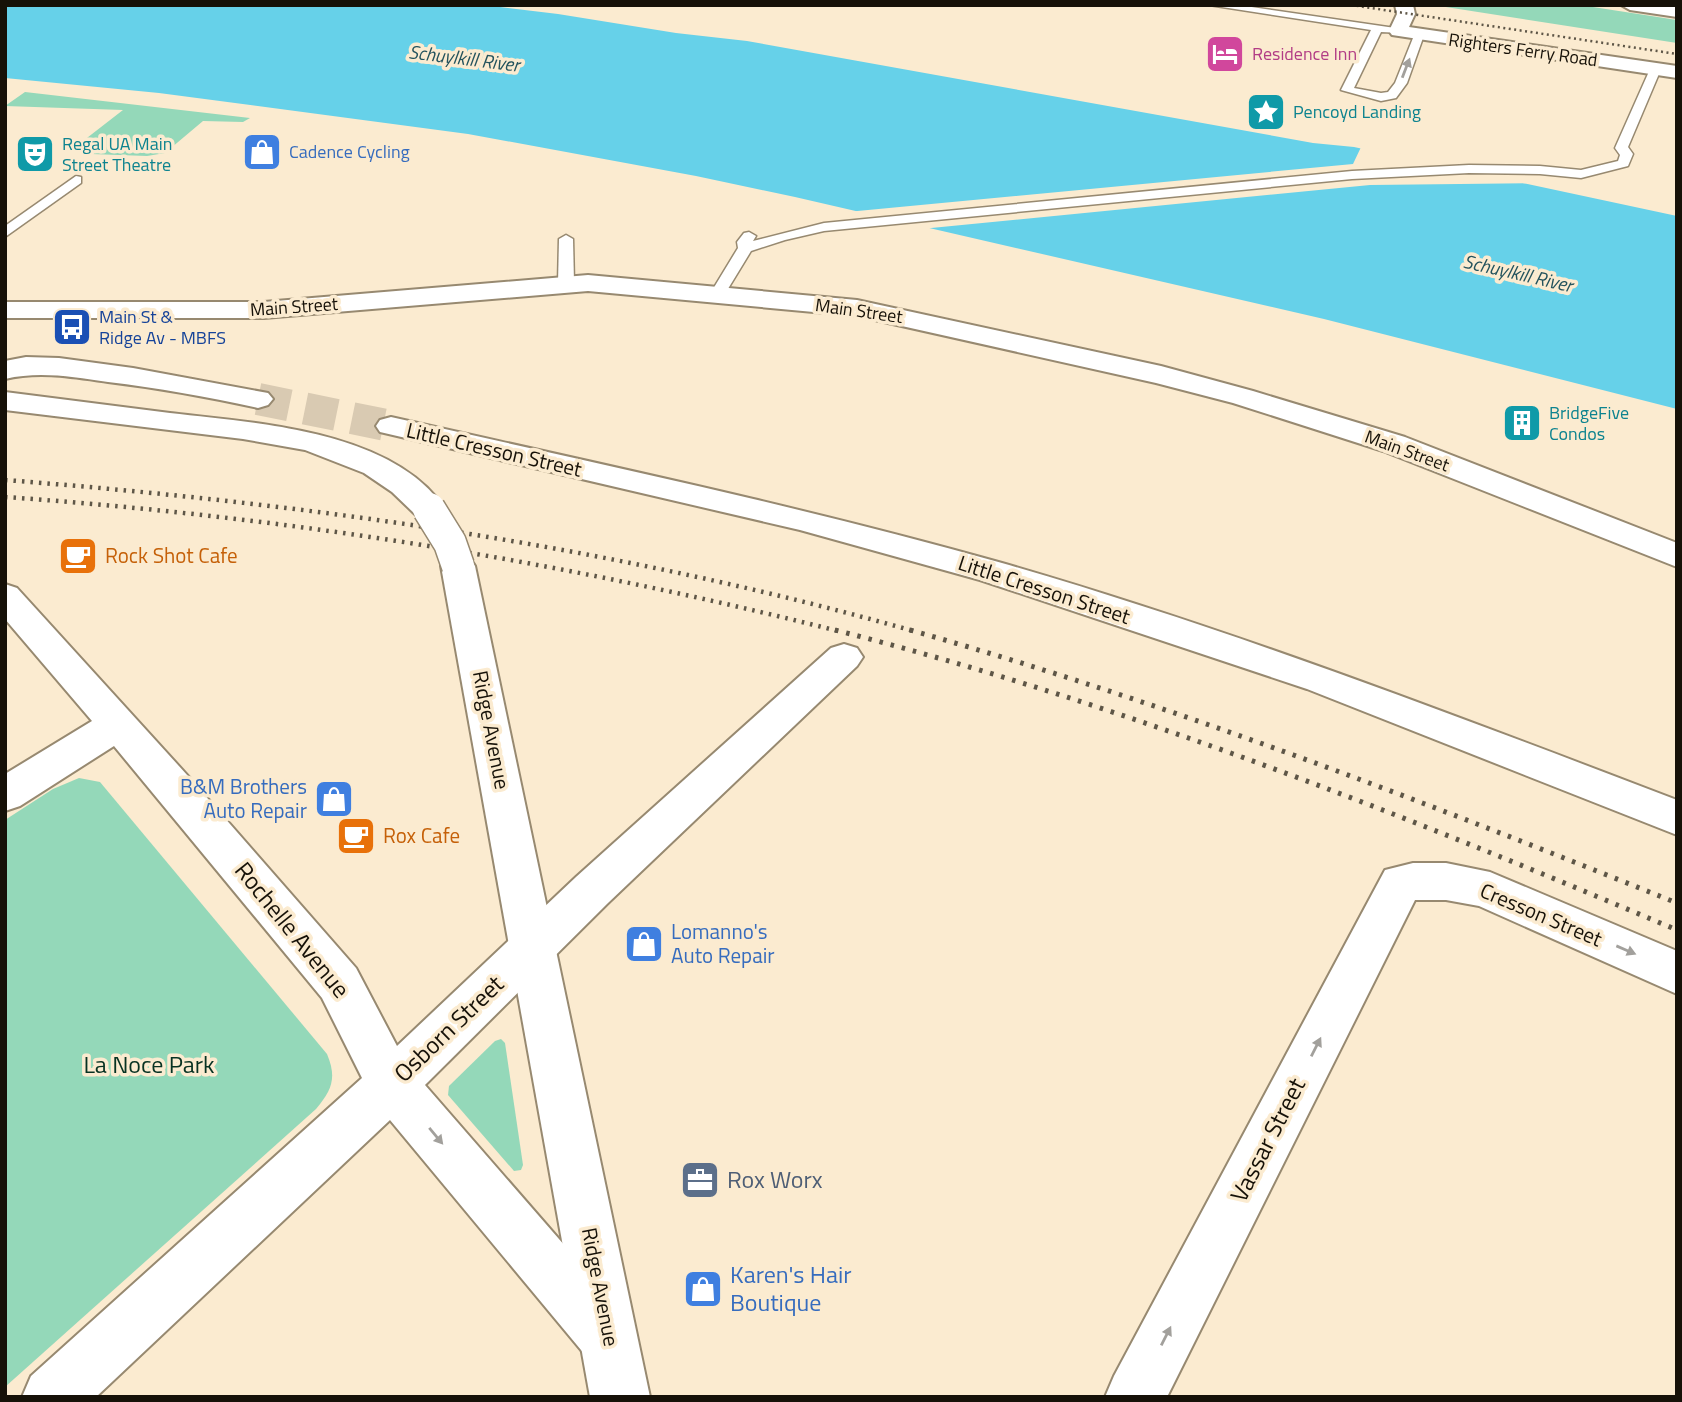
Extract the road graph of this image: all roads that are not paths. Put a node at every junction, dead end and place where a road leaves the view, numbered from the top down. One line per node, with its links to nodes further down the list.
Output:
1 (1214, 5): 5 (lane)
2 (1404, 5): 6 (main road)
3 (1630, 5): 4 (main road)
4 (1677, 12)
5 (1378, 28): 6 (lane); 7 (lane, one-way to 7)
6 (1398, 32): 7 (main road, Righters Ferry Road)
7 (1419, 34): 8 (main road, Righters Ferry Road)
8 (1655, 69): 9 (main road, Righters Ferry Road); 10 (lane)
9 (1677, 72)
10 (1611, 151): 11 (lane); 11 (lane)
11 (1550, 170): 16 (lane)
12 (76, 180): 13 (lane)
13 (5, 233)
14 (566, 239): 15 (lane)
15 (566, 283): 16 (main road, Main Street); 17 (main road, Main Street)
16 (718, 294): 22 (main road, Main Street)
17 (5, 310)
18 (5, 371): 19 (main road)
19 (258, 399)
20 (5, 401): 29 (main road, Ridge Avenue, bridge)
21 (391, 426): 27 (main road, Little Cresson Street)
22 (1677, 556)
23 (5, 596): 25 (main road, Rochelle Avenue)
24 (844, 657): 29 (main road, Osborn Street)
25 (118, 724): 26 (main road); 31 (main road, Rochelle Avenue)
26 (5, 795)
27 (1677, 818)
28 (1401, 883): 30 (main road, Cresson Street, one-way to 30); 34 (main road, Vassar Street, one-way to 28)
29 (534, 947): 31 (main road, Osborn Street); 32 (main road, Ridge Avenue)
30 (1677, 973)
31 (392, 1084): 32 (main road, Rochelle Avenue, one-way to 32); 33 (main road, Osborn Street)
32 (616, 1370)
33 (52, 1397)
34 (1135, 1397)

